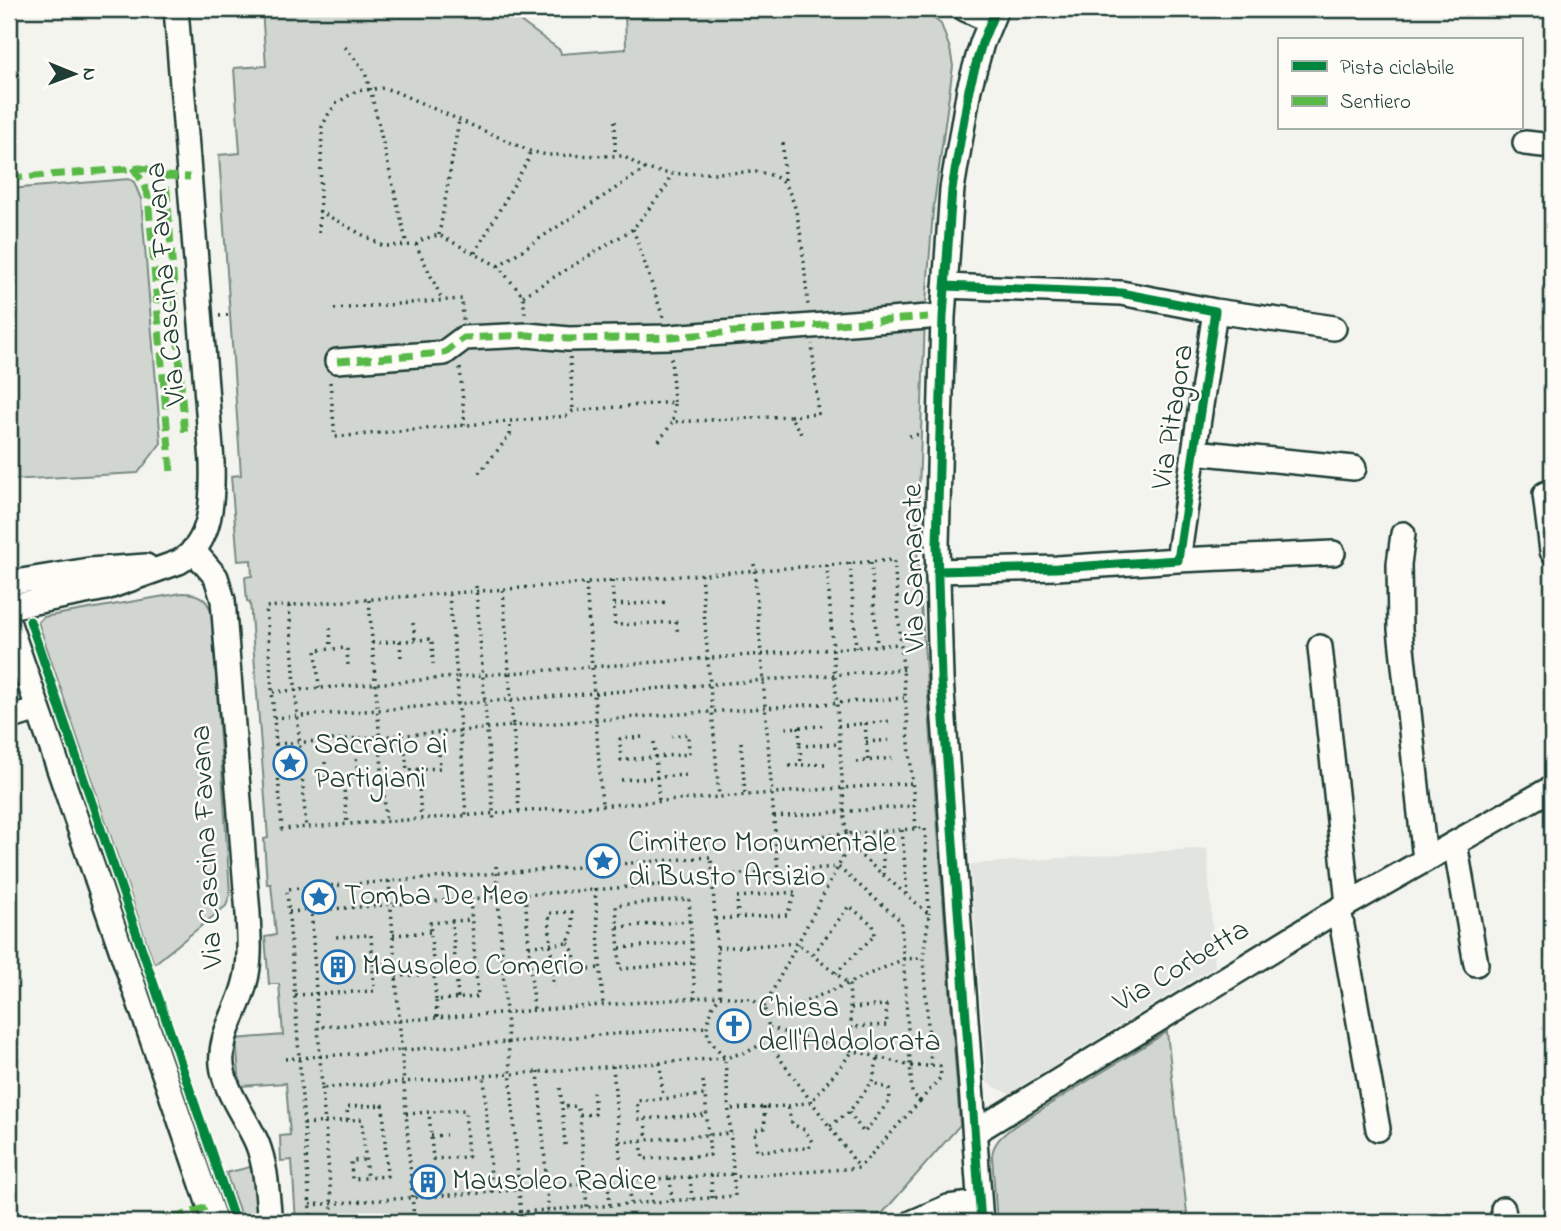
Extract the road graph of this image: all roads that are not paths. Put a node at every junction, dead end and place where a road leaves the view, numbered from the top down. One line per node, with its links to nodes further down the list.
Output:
1 (176, 9): 17 (street, Via Cascina Favana)
2 (965, 9): 3 (street)
3 (993, 15): 6 (street, Via Samarate)
4 (1525, 142): 5 (street)
5 (1552, 146)
6 (945, 286): 7 (street, Via Pitagora); 19 (street, Via Samarate)
7 (1215, 311): 9 (street, Via Pitagora); 11 (street, Via Pitagora)
8 (928, 317): 10 (street)
9 (1334, 328)
10 (334, 371)
11 (1194, 452): 12 (street, Via Pitagora); 18 (street, Via Pitagora)
12 (1354, 468)
13 (1545, 494): 15 (street)
14 (1403, 534): 28 (street)
15 (1552, 551)
16 (1334, 553): 18 (street)
17 (181, 559): 20 (street); 21 (street); 35 (street, Via Cascina Favana)
18 (1178, 560): 19 (street)
19 (937, 571): 32 (street, Via Samarate)
20 (9, 583)
21 (9, 607)
22 (9, 624): 24 (street)
23 (1320, 647): 29 (street)
24 (38, 709): 25 (street); 34 (street)
25 (9, 718)
26 (1552, 788): 27 (street, Via Corbetta)
27 (1455, 843): 28 (street, Via Corbetta); 30 (street)
28 (1425, 860): 29 (street, Via Corbetta)
29 (1344, 906): 31 (street); 32 (street, Via Corbetta)
30 (1476, 964)
31 (1378, 1129)
32 (975, 1132): 33 (street, Via Samarate)
33 (980, 1212): 36 (street)
34 (215, 1222)
35 (270, 1222)
36 (913, 1222)

